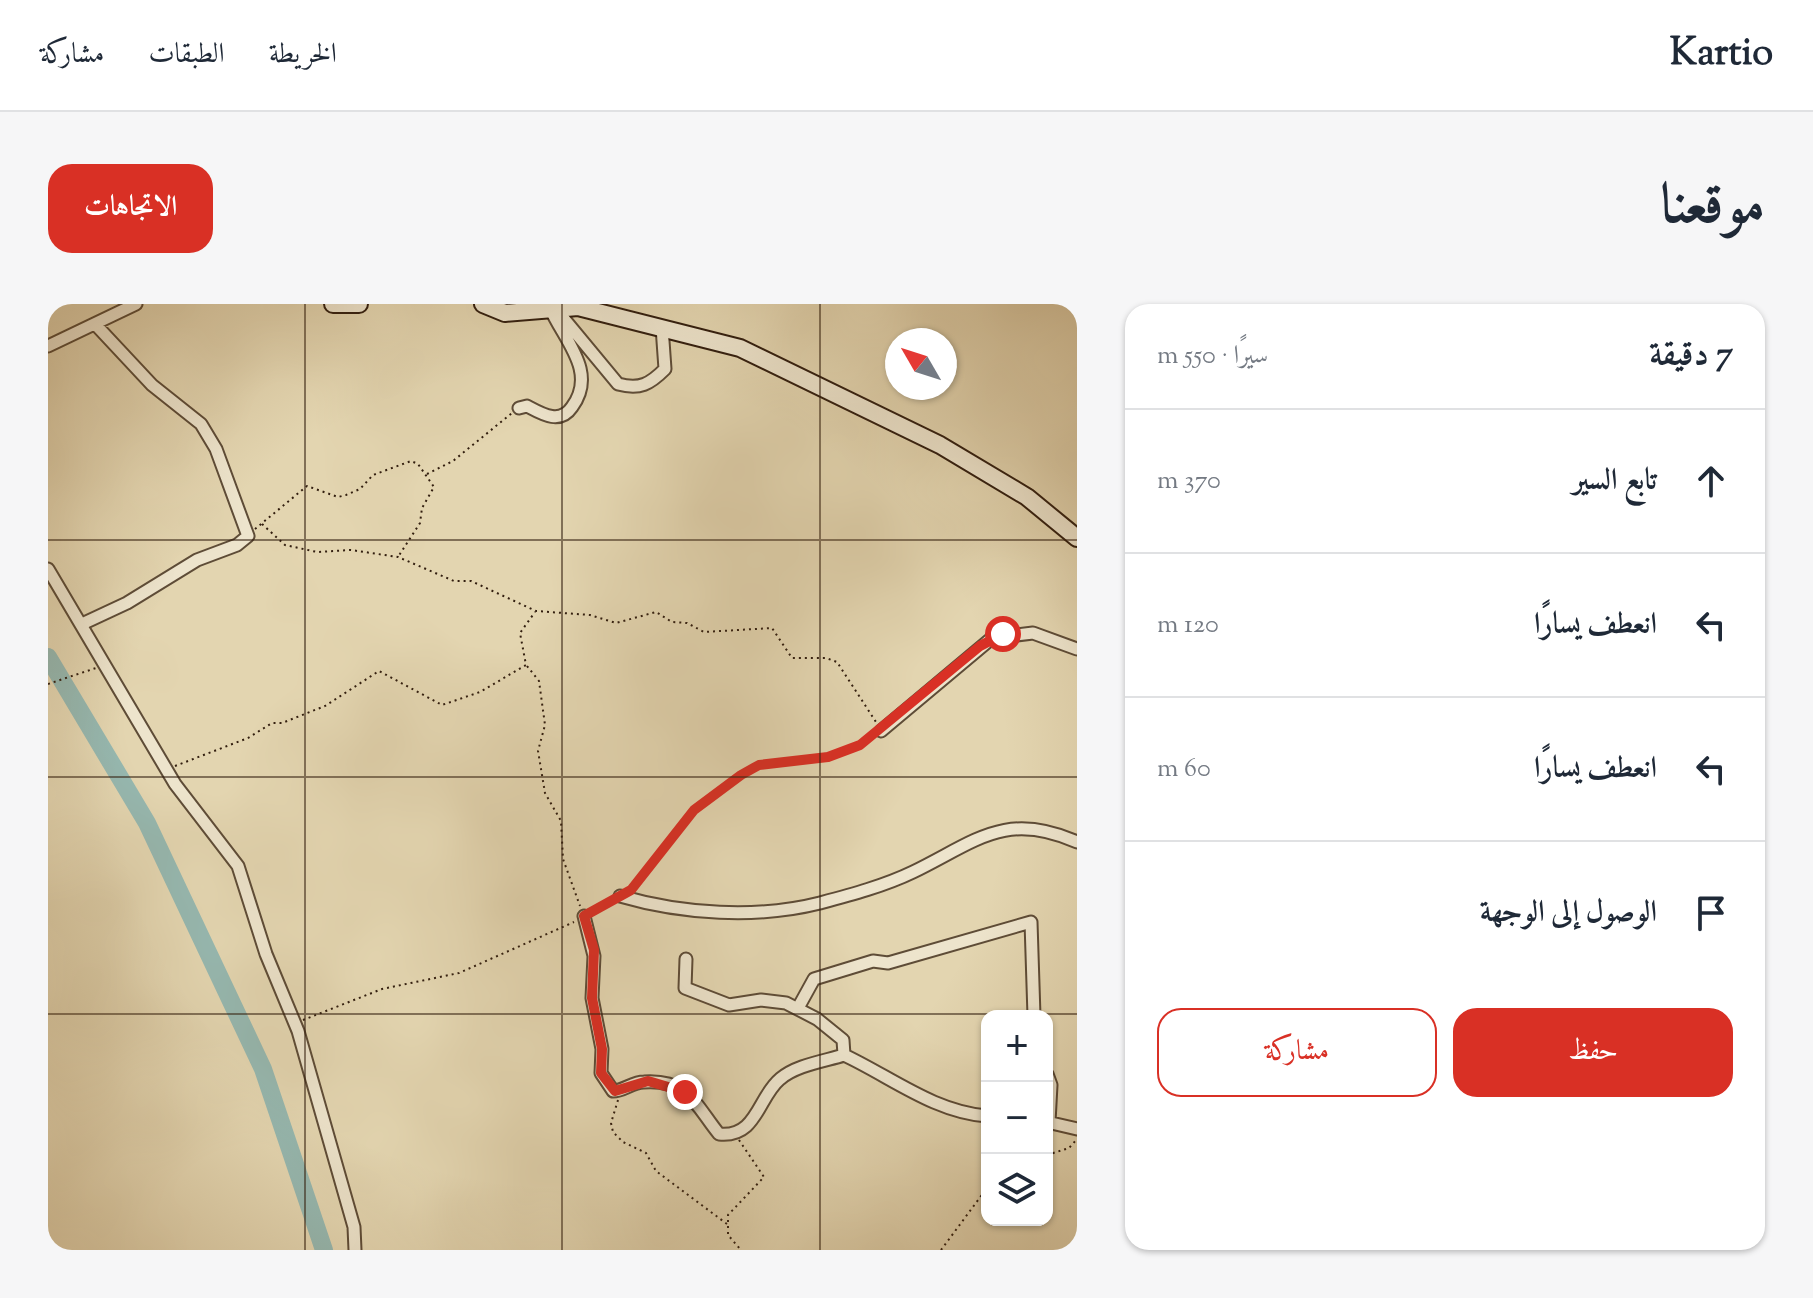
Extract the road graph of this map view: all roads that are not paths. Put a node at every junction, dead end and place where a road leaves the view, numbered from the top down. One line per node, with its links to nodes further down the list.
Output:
1 (136, 304): 6 (street)
2 (333, 304): 3 (street)
3 (359, 304)
4 (483, 304): 5 (street)
5 (552, 308): 7 (street); 7 (street); 9 (street)
6 (95, 324): 8 (street); 12 (street)
7 (662, 327): 10 (street)
8 (48, 346)
9 (519, 408)
10 (1077, 538)
11 (48, 569): 12 (street)
12 (82, 624): 25 (street)
13 (1077, 649): 14 (street)
14 (881, 731)
15 (1077, 842): 16 (street)
16 (620, 896)
17 (584, 916): 21 (street)
18 (686, 959): 19 (street)
19 (798, 1008): 20 (street); 21 (street)
20 (1034, 1010)
21 (844, 1055): 22 (street)
22 (981, 1115)
23 (1053, 1123): 24 (street)
24 (1077, 1129)
25 (355, 1250)

